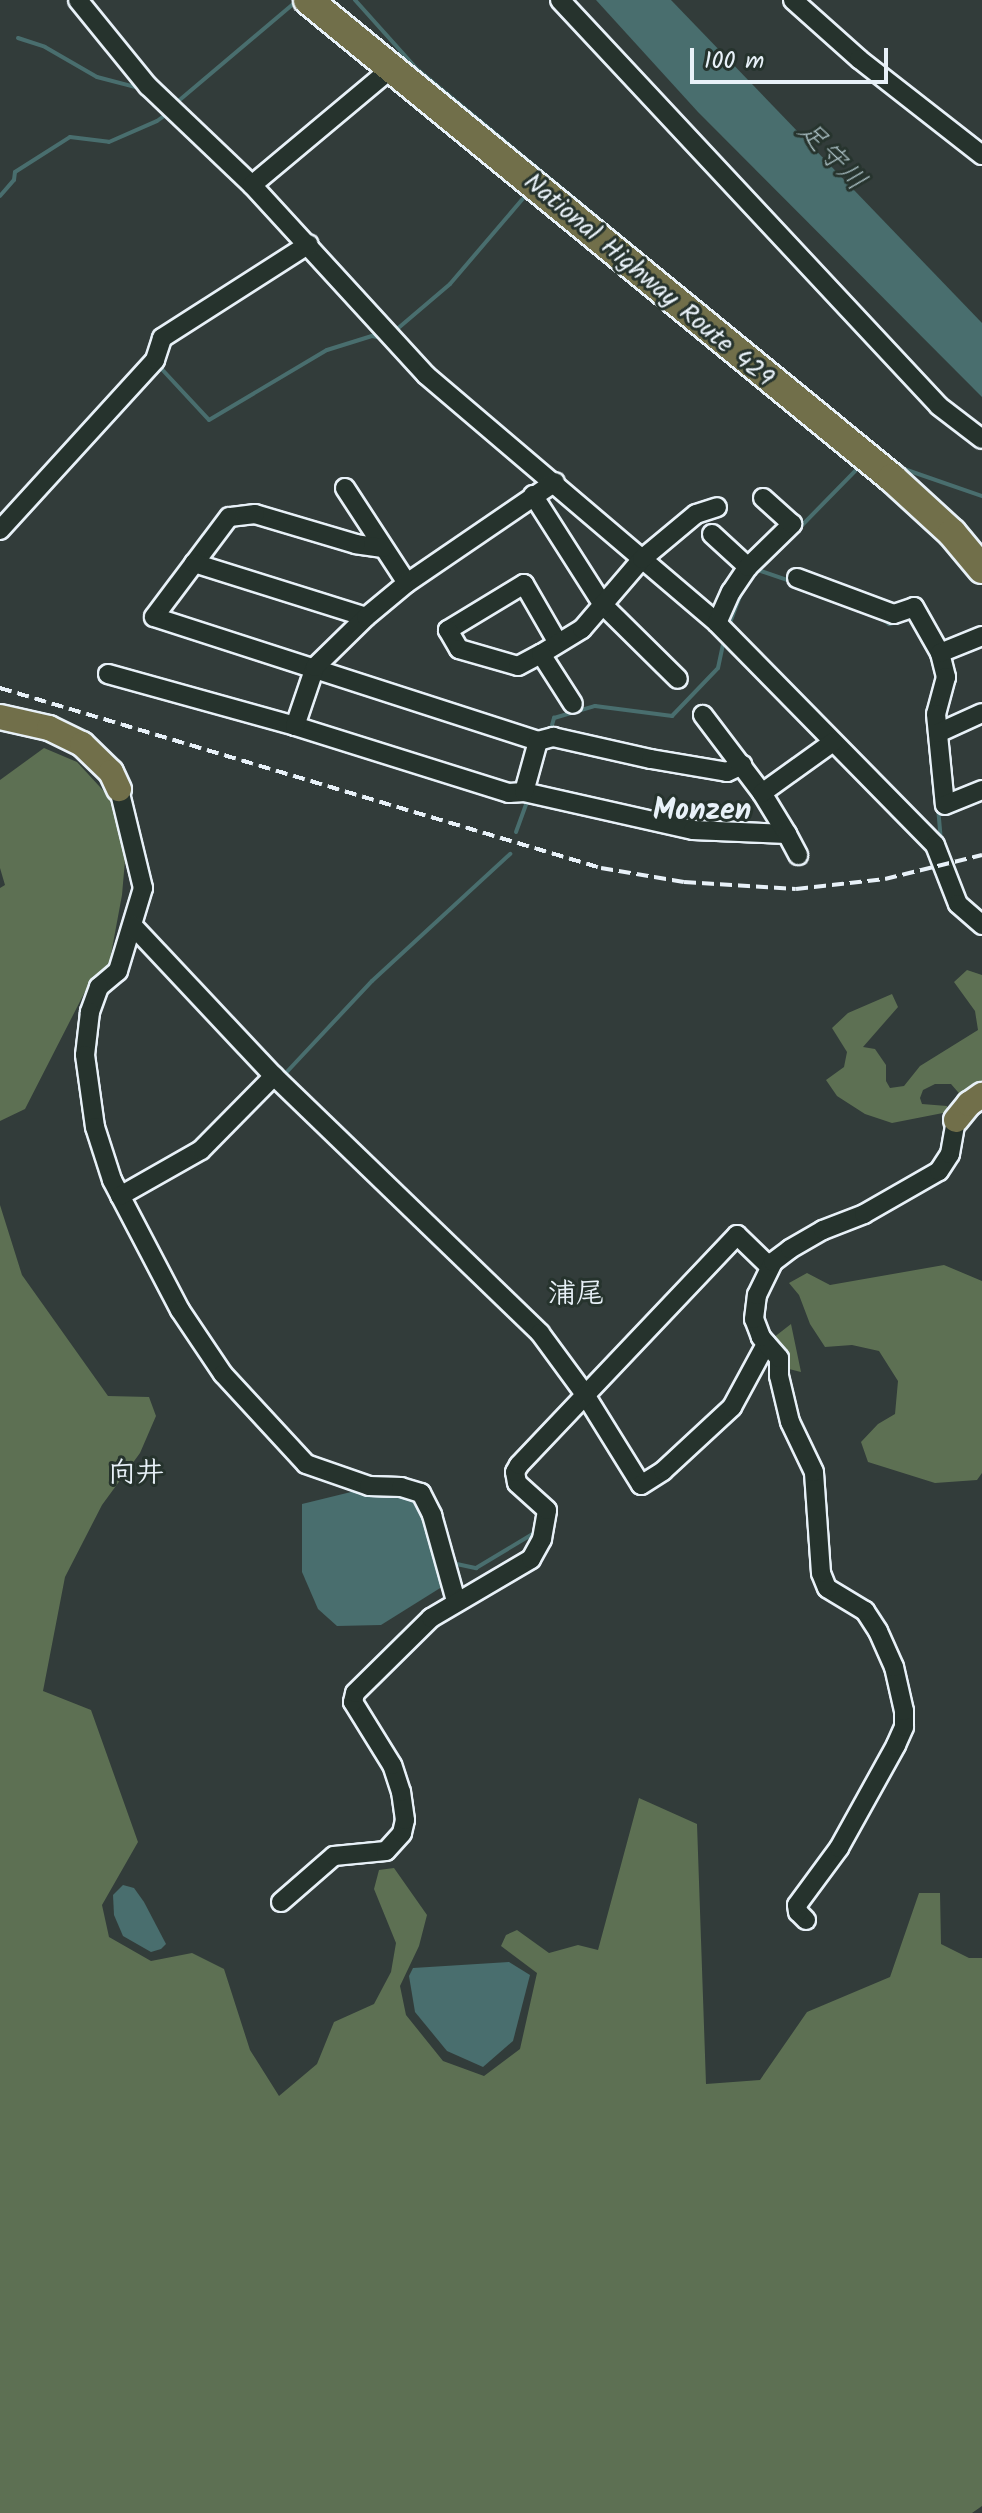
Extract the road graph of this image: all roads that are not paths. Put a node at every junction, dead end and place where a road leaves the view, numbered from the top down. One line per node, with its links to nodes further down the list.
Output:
1 (78, 0): 7 (street)
2 (308, 0): 5 (highway, National Highway Route 429)
3 (560, 0): 9 (street)
4 (793, 0): 6 (street)
5 (392, 68): 7 (street); 21 (highway, National Highway Route 429)
6 (982, 155)
7 (252, 185): 8 (street)
8 (309, 244): 10 (street); 15 (street)
9 (982, 439)
10 (555, 482): 12 (street); 18 (street)
11 (345, 488): 17 (street)
12 (533, 495): 23 (street); 24 (street)
13 (763, 498): 20 (street)
14 (717, 507): 18 (street)
15 (0, 530)
16 (712, 534): 20 (street)
17 (383, 548): 19 (street); 23 (street)
18 (642, 559): 24 (street); 26 (street)
19 (194, 563): 25 (street); 31 (street)
20 (748, 567): 26 (street)
21 (982, 569)
22 (797, 578): 29 (street)
23 (407, 583): 25 (street)
24 (603, 605): 28 (street); 33 (street)
25 (366, 617): 31 (street)
26 (717, 623): 41 (street)
27 (982, 636): 29 (street)
28 (558, 643): 30 (street); 30 (street)
29 (940, 653): 39 (street)
30 (541, 654): 34 (street)
31 (315, 667): 38 (street); 40 (street)
32 (108, 674): 38 (street)
33 (678, 679)
34 (573, 704)
35 (982, 713): 39 (street)
36 (703, 715): 42 (street)
37 (0, 717): 43 (main road)
38 (295, 726): 45 (street)
39 (938, 733): 44 (street)
40 (544, 739): 42 (street); 45 (street)
41 (833, 742): 46 (street); 49 (street)
42 (742, 765): 46 (street)
43 (119, 789): 50 (street)
44 (982, 790)
45 (528, 793): 47 (street)
46 (762, 793): 47 (street)
47 (787, 834): 48 (street)
48 (798, 855)
49 (982, 925)
50 (133, 926): 51 (street); 54 (street)
51 (274, 1076): 54 (street); 57 (street)
52 (982, 1095): 53 (main road)
53 (956, 1120): 55 (street)
54 (120, 1196): 58 (street)
55 (770, 1267): 56 (street); 57 (street)
56 (766, 1344): 57 (street); 60 (street)
57 (584, 1393): 58 (street)
58 (456, 1601): 59 (street)
59 (281, 1902)
60 (806, 1920)

